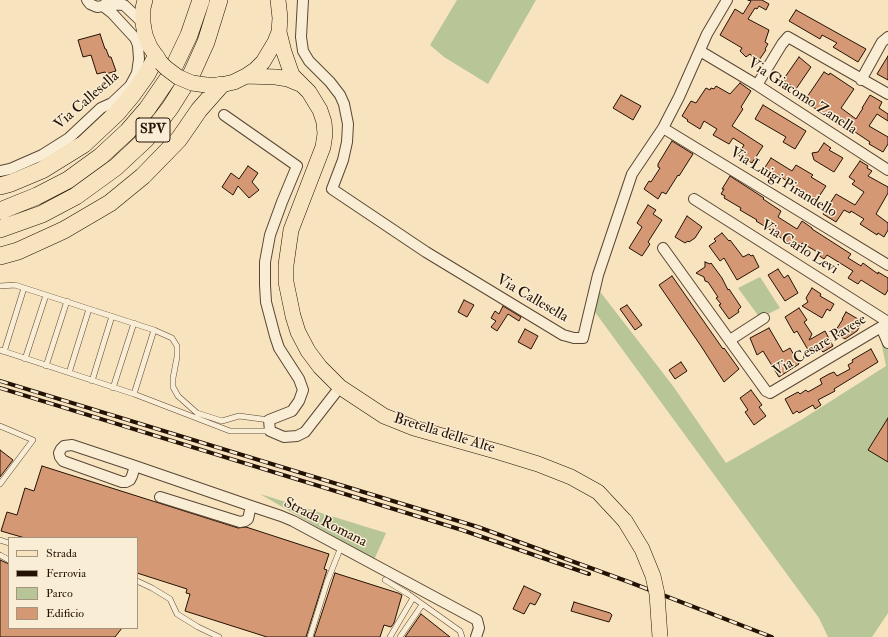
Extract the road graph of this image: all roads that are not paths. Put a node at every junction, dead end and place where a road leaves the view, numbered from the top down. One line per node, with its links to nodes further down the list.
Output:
1 (87, 0): 8 (street)
2 (145, 0): 9 (main road)
3 (201, 0): 26 (highway, SPV)
4 (219, 0): 27 (highway, SPV)
5 (278, 0): 10 (main road)
6 (302, 0): 21 (street, Via Callesella)
7 (727, 0): 12 (street, Via Callesella)
8 (105, 3): 9 (street); 23 (street, Via Callesella)
9 (143, 23): 13 (main road)
10 (279, 32): 14 (main road); 16 (main road, Bretella delle Alte)
11 (888, 37): 15 (street)
12 (700, 51): 18 (street, Via Giacomo Zanella); 21 (street, Via Callesella)
13 (158, 60): 17 (main road, bridge); 24 (highway)
14 (246, 76): 16 (main road); 17 (main road)
15 (861, 80): 18 (street); 19 (street)
16 (300, 84): 48 (main road, Bretella delle Alte)
17 (214, 85): 29 (highway)
18 (757, 85): 22 (street, Via Giacomo Zanella)
19 (888, 94)
20 (224, 115): 51 (street)
21 (663, 128): 30 (street, Via Luigi Pirandello)
22 (888, 170)
23 (0, 171)
24 (0, 186)
25 (694, 199): 39 (street, Via Carlo Levi)
26 (0, 211)
27 (0, 229)
28 (663, 248): 41 (street, Via Cesare Pavese)
29 (0, 256)
30 (888, 265)
31 (0, 286): 32 (lane)
32 (24, 288): 33 (lane); 43 (lane)
33 (46, 295): 34 (lane); 44 (lane)
34 (67, 302): 35 (lane); 45 (lane)
35 (89, 309): 36 (lane); 46 (lane)
36 (112, 316): 38 (lane); 47 (lane)
37 (764, 318): 41 (street)
38 (134, 323): 40 (lane); 49 (lane)
39 (886, 325): 41 (street, Via Cesare Pavese); 42 (street)
40 (154, 330): 50 (lane); 51 (lane)
41 (730, 340)
42 (888, 343)
43 (2, 351): 44 (lane)
44 (25, 359): 45 (lane)
45 (46, 366): 46 (lane)
46 (69, 373): 47 (lane)
47 (92, 381): 49 (lane)
48 (340, 387): 53 (street); 69 (main road, Bretella delle Alte, bridge)
49 (113, 388): 50 (lane)
50 (134, 394): 53 (lane)
51 (269, 420): 53 (street)
52 (0, 426): 55 (lane)
53 (270, 431)
54 (135, 466): 54 (street, Strada Romana); 57 (street, Strada Romana)
55 (0, 484)
56 (160, 497): 57 (street)
57 (251, 506): 58 (street, Strada Romana)
58 (341, 546): 64 (lane); 68 (street, Strada Romana)
59 (385, 580): 61 (lane)
60 (138, 581): 63 (lane)
61 (413, 598): 62 (lane); 65 (lane)
62 (422, 605): 66 (lane); 67 (lane)
63 (219, 637)
64 (310, 637)
65 (390, 637)
66 (400, 637)
67 (462, 637)
68 (476, 637)
69 (660, 637)

